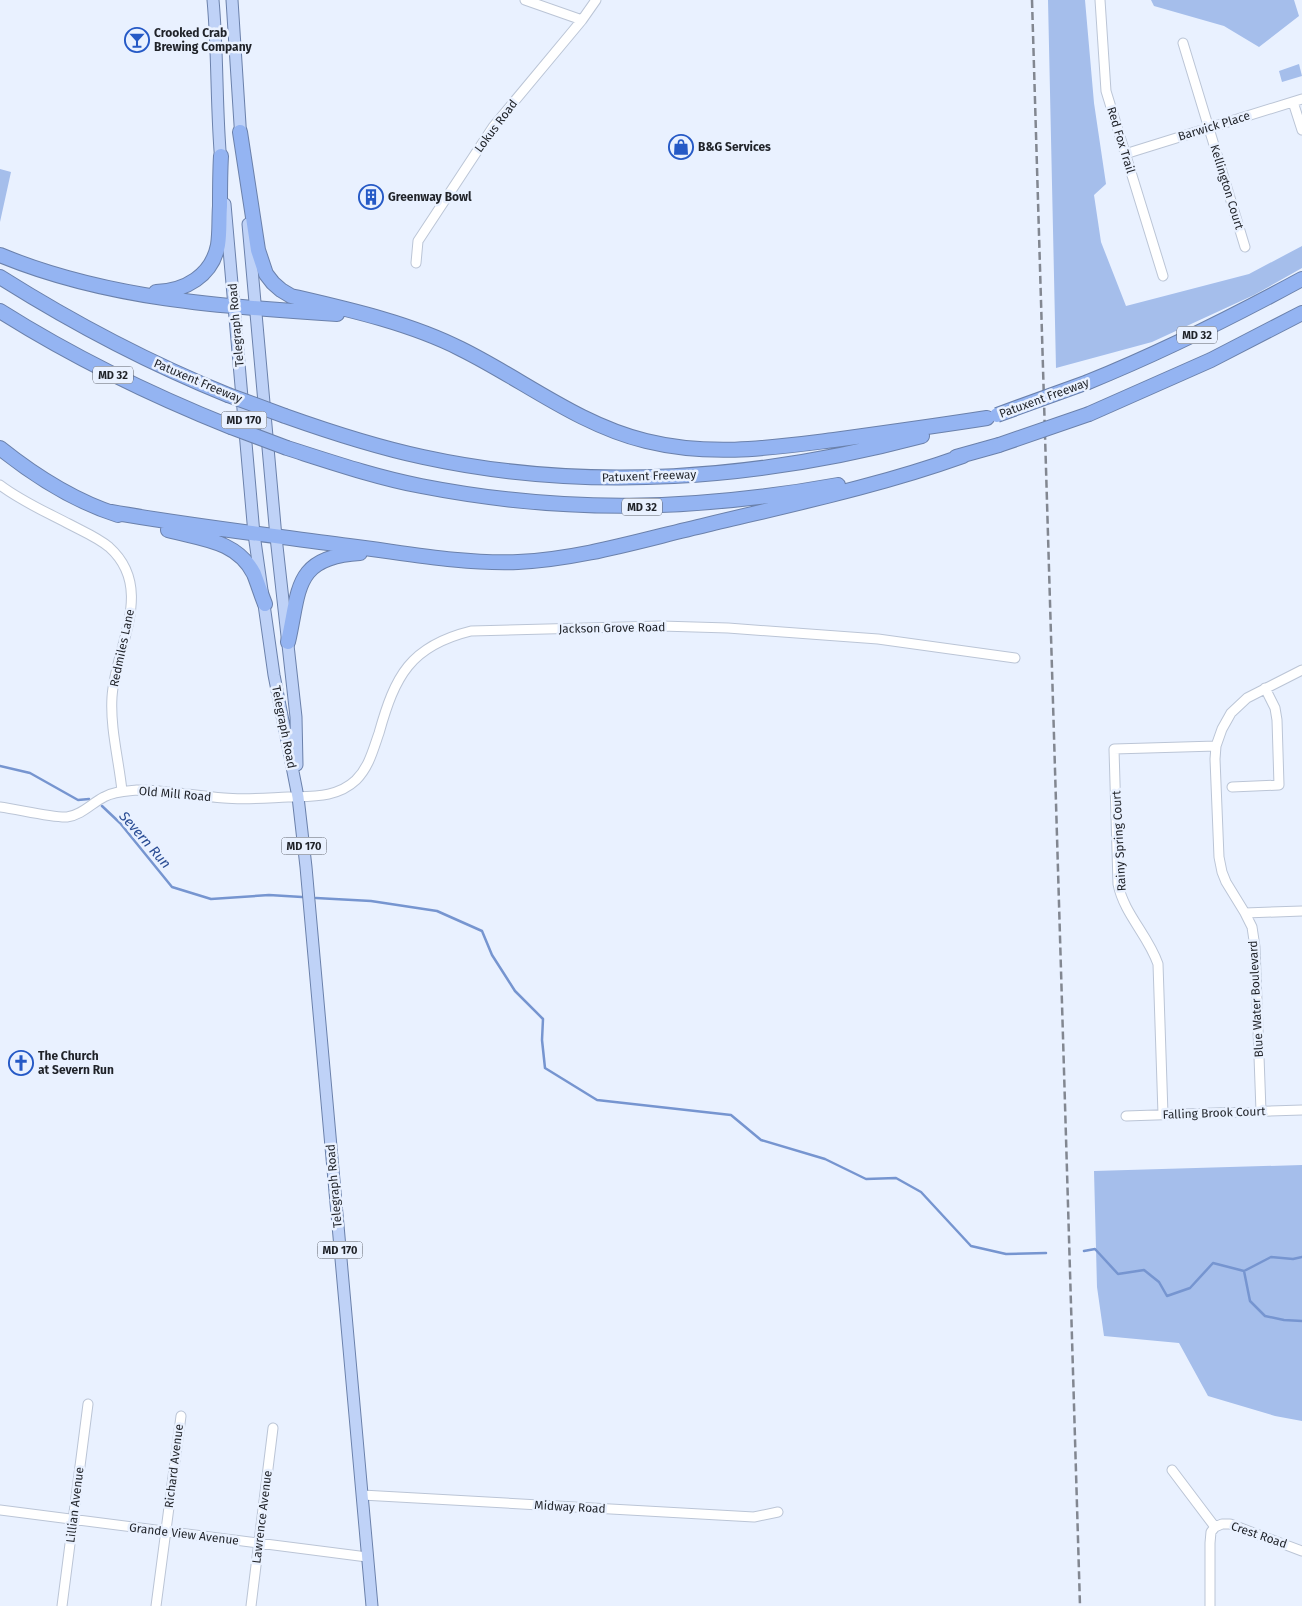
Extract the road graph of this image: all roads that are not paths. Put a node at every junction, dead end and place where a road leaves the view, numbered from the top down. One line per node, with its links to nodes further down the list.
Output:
1 (213, 0): 13 (main road, Telegraph Road / MD 170)
2 (232, 0): 11 (main road, Telegraph Road / MD 170)
3 (526, 0): 6 (street)
4 (596, 0): 6 (street, Lokus Road)
5 (1100, 0): 12 (street, Red Fox Trail)
6 (582, 20): 16 (street, Lokus Road)
7 (1183, 43): 9 (street, Kellington Court)
8 (1298, 100): 9 (street, Barwick Place); 10 (street)
9 (1209, 127): 12 (street, Barwick Place); 14 (street, Kellington Court)
10 (1302, 130)
11 (240, 132): 22 (main road, Telegraph Road / MD 170); 25 (highway)
12 (1125, 154): 17 (street, Red Fox Trail)
13 (221, 156): 20 (highway); 21 (main road, Telegraph Road / MD 170)
14 (1245, 247)
15 (0, 255): 20 (highway)
16 (416, 263)
17 (1163, 276)
18 (0, 277): 26 (highway, Patuxent Freeway / MD 32, bridge)
19 (1302, 279): 26 (highway, Patuxent Freeway / MD 32, bridge)
20 (123, 291): 21 (highway)
21 (234, 307): 22 (highway); 31 (main road, Telegraph Road / MD 170)
22 (256, 309): 25 (highway); 32 (main road, Telegraph Road / MD 170)
23 (0, 311): 28 (highway, MD 32, bridge)
24 (1302, 313): 28 (highway, MD 32, bridge)
25 (379, 320): 26 (highway)
26 (992, 416)
27 (0, 448): 30 (highway)
28 (963, 456): 33 (highway)
29 (0, 485): 41 (street, Redmiles Lane)
30 (111, 512): 31 (highway); 34 (highway)
31 (254, 534): 32 (highway); 34 (main road, Telegraph Road / MD 170)
32 (276, 537): 33 (highway); 35 (main road, Telegraph Road / MD 170)
33 (383, 552): 35 (highway)
34 (265, 604): 42 (main road, Telegraph Road / MD 170)
35 (288, 642): 42 (main road, Telegraph Road / MD 170)
36 (1015, 658): 42 (street, Jackson Grove Road)
37 (1302, 670): 38 (street, Blue Water Boulevard)
38 (1265, 688): 39 (street, Blue Water Boulevard); 40 (street)
39 (1216, 746): 45 (street, Blue Water Boulevard); 48 (street, Rainy Spring Court)
40 (1232, 787)
41 (122, 791): 42 (street, Old Mill Road); 43 (street, Old Mill Road)
42 (298, 797): 54 (main road, Telegraph Road / MD 170)
43 (0, 806)
44 (1302, 911): 45 (street)
45 (1245, 913): 47 (street, Blue Water Boulevard)
46 (1302, 1110): 47 (street, Falling Brook Court)
47 (1261, 1111): 48 (street, Falling Brook Court)
48 (1163, 1114): 49 (street, Falling Brook Court)
49 (1126, 1116)
50 (88, 1404): 57 (street, Lillian Avenue)
51 (181, 1416): 59 (street, Richard Avenue)
52 (273, 1428): 60 (street, Lawrence Avenue)
53 (1172, 1470): 58 (street)
54 (362, 1495): 56 (street, Midway Road); 62 (main road, Telegraph Road / MD 170)
55 (0, 1510): 57 (street, Grande View Avenue)
56 (778, 1512)
57 (73, 1520): 59 (street, Grande View Avenue); 63 (street, Lillian Avenue)
58 (1215, 1527): 61 (street, Crest Road); 67 (street)
59 (166, 1532): 60 (street, Grande View Avenue); 64 (street, Richard Avenue)
60 (258, 1543): 62 (street, Grande View Avenue); 65 (street, Lawrence Avenue)
61 (1302, 1551)
62 (367, 1557): 66 (main road, Telegraph Road / MD 170)
63 (62, 1606)
64 (156, 1606)
65 (251, 1606)
66 (372, 1606)
67 (1210, 1606)

